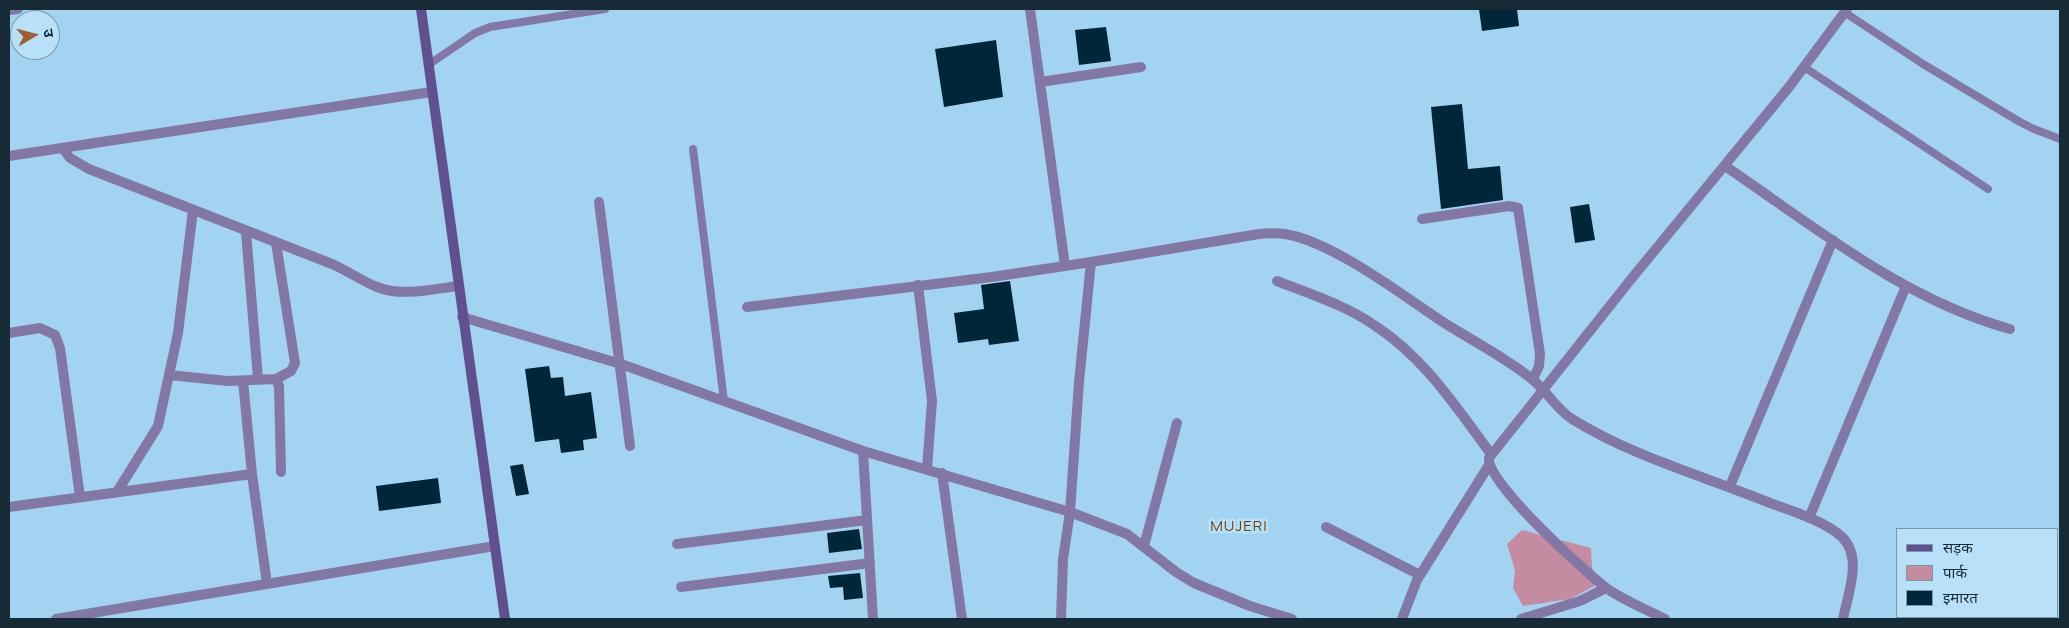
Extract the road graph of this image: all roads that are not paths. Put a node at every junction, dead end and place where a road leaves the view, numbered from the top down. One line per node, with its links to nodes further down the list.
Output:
1 (18, 9): 5 (street)
2 (421, 9): 7 (street)
3 (605, 9): 7 (lane)
4 (1030, 9): 10 (street)
5 (9, 10)
6 (1845, 10): 9 (street); 12 (lane)
7 (428, 66): 11 (street)
8 (1141, 67): 10 (street)
9 (1804, 67): 16 (street); 17 (lane)
10 (1040, 82): 25 (street)
11 (431, 92): 13 (street); 28 (street)
12 (2060, 139)
13 (63, 149): 15 (street); 19 (street)
14 (693, 149): 41 (lane)
15 (9, 156)
16 (1726, 166): 22 (street); 40 (street)
17 (1988, 189)
18 (599, 202): 34 (street)
19 (193, 210): 21 (street); 35 (street)
20 (1422, 219): 38 (street)
21 (246, 232): 23 (street); 36 (street)
22 (1833, 240): 29 (street); 51 (street)
23 (276, 243): 28 (street); 37 (street)
24 (1091, 262): 25 (street); 38 (street); 55 (street)
25 (1065, 266): 27 (street)
26 (1277, 281): 45 (street)
27 (918, 285): 30 (street); 47 (street)
28 (458, 286): 31 (street)
29 (1906, 286): 32 (street); 56 (street)
30 (747, 307)
31 (462, 317): 34 (street); 60 (street)
32 (2010, 329)
33 (9, 332): 53 (street)
34 (621, 364): 41 (street); 43 (street)
35 (169, 375): 39 (street); 52 (street)
36 (258, 379): 37 (street); 39 (street)
37 (276, 379): 48 (street)
38 (1533, 379): 40 (street)
39 (243, 381): 50 (street)
40 (1543, 389): 45 (street); 51 (street)
41 (724, 401): 44 (street)
42 (1177, 423): 61 (street)
43 (630, 446)
44 (863, 451): 47 (street); 57 (street)
45 (1491, 454): 46 (street)
46 (1489, 465): 63 (street); 66 (street)
47 (927, 469): 49 (street)
48 (281, 472)
49 (942, 473): 55 (street); 71 (street)
50 (252, 474): 52 (street); 64 (street)
51 (1730, 486): 56 (street)
52 (118, 492): 53 (street)
53 (80, 497): 54 (street)
54 (9, 507)
55 (1070, 512): 61 (street); 72 (street)
56 (1809, 518): 77 (street)
57 (867, 520): 59 (street); 62 (street)
58 (1326, 527): 63 (street)
59 (676, 544)
60 (494, 546): 64 (street); 68 (street)
61 (1144, 546): 73 (street)
62 (870, 562): 65 (street); 70 (street)
63 (1420, 575): 74 (street)
64 (268, 584): 67 (street)
65 (681, 587)
66 (1606, 588): 75 (street); 76 (street)
67 (56, 619)
68 (505, 619)
69 (868, 619): 70 (street)
70 (873, 619)
71 (962, 619)
72 (1061, 619)
73 (1292, 619)
74 (1402, 619)
75 (1521, 619)
76 (1665, 619)
77 (1843, 619)

